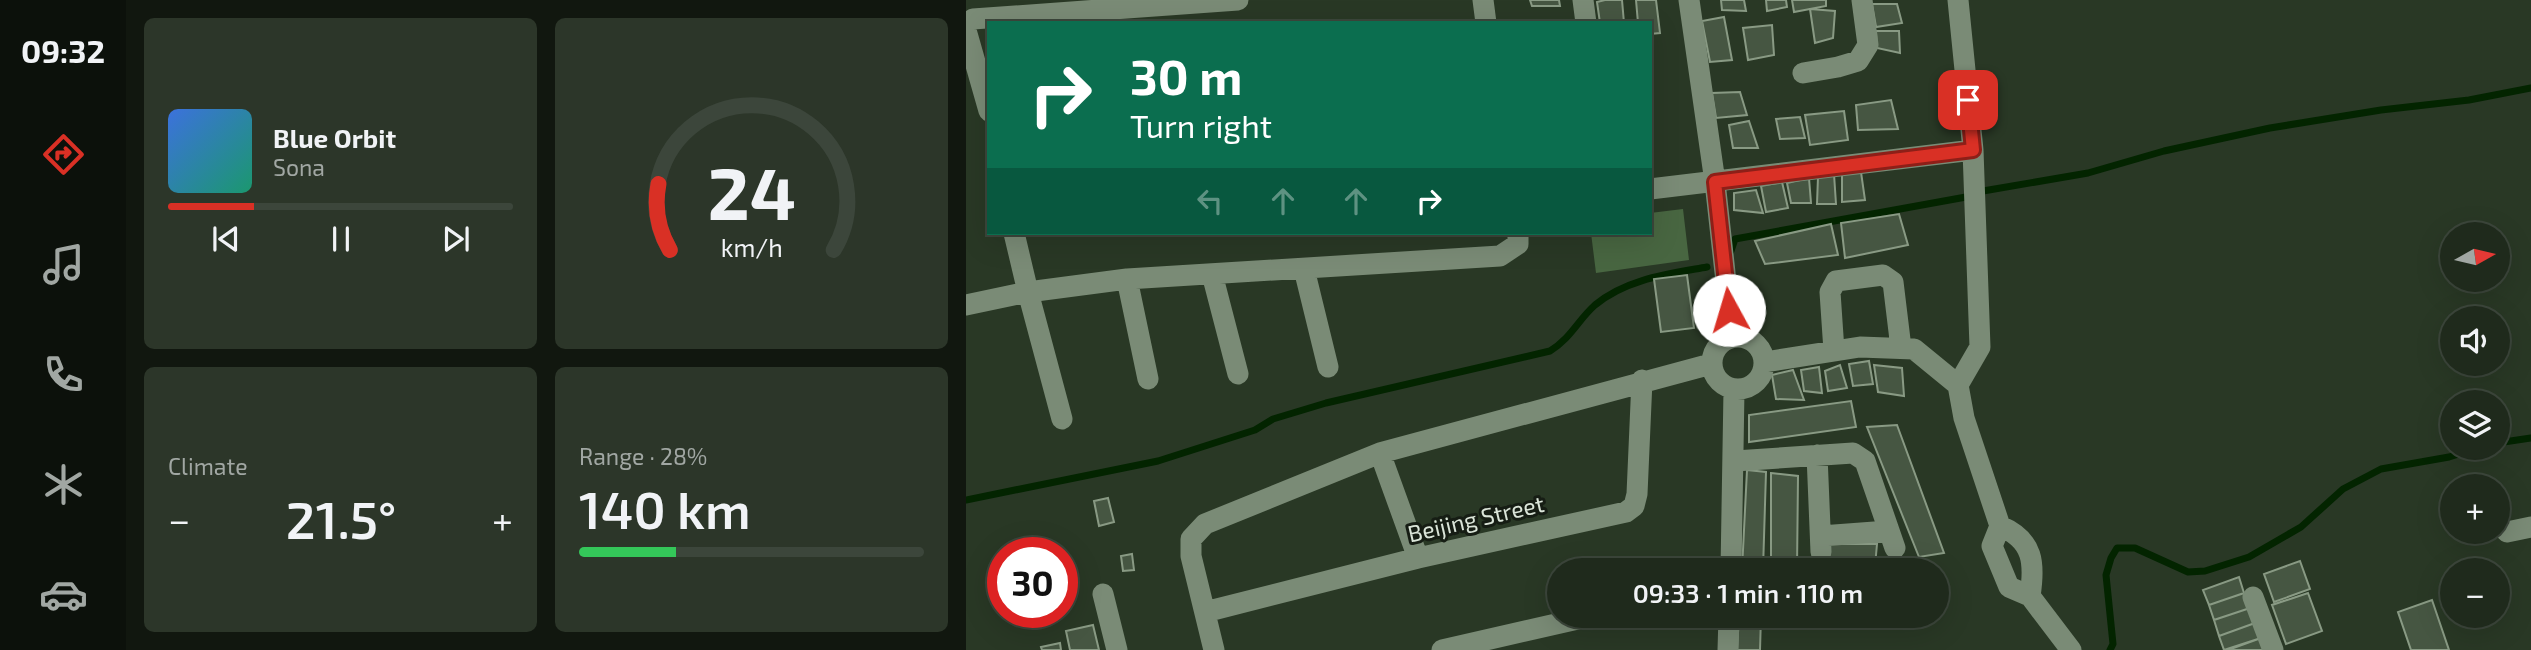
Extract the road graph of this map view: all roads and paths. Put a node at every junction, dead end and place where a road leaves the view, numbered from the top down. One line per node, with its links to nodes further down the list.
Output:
1 (1238, 0): 9 (street)
2 (1483, 0): 7 (street)
3 (1583, 0): 8 (street)
4 (1689, 0): 13 (street)
5 (1862, 0): 10 (street)
6 (1958, 0): 12 (street)
7 (1486, 21)
8 (1586, 21)
9 (966, 27): 11 (street)
10 (1802, 73)
11 (987, 104)
12 (1973, 150): 13 (street); 31 (street)
13 (1715, 182): 14 (street); 22 (street)
14 (1652, 189)
15 (1014, 235): 20 (street)
16 (1518, 235): 17 (street)
17 (1304, 269): 18 (street); 27 (street)
18 (1212, 274): 19 (street); 28 (street)
19 (1127, 279): 20 (street); 29 (street)
20 (1028, 292): 21 (street); 33 (street)
21 (966, 305)
22 (1732, 336): 25 (street); 26 (street)
23 (1901, 348): 24 (street); 24 (street); 31 (street)
24 (1834, 351): 25 (street)
25 (1765, 362): 32 (street)
26 (1710, 363): 30 (street); 32 (street)
27 (1328, 367)
28 (1238, 374)
29 (1148, 379)
30 (1642, 380): 34 (street); 40 (street, Beijing Street)
31 (1958, 385): 37 (street)
32 (1734, 390): 36 (street)
33 (1062, 419)
34 (1380, 453): 40 (street); 45 (street)
35 (1817, 455): 35 (street); 36 (street)
36 (1735, 461): 41 (street)
37 (2000, 526): 43 (street); 43 (street)
38 (2531, 527): 39 (street)
39 (2510, 531)
40 (1418, 558): 45 (street, Beijing Street)
41 (1731, 558)
42 (1103, 594): 48 (street)
43 (2030, 596): 52 (street)
44 (2253, 597): 53 (street)
45 (1205, 612): 49 (street)
46 (1547, 626): 50 (street)
47 (1729, 628): 51 (street)
48 (1118, 650)
49 (1214, 650)
50 (1441, 650)
51 (1728, 650)
52 (2070, 650)
53 (2273, 650)

